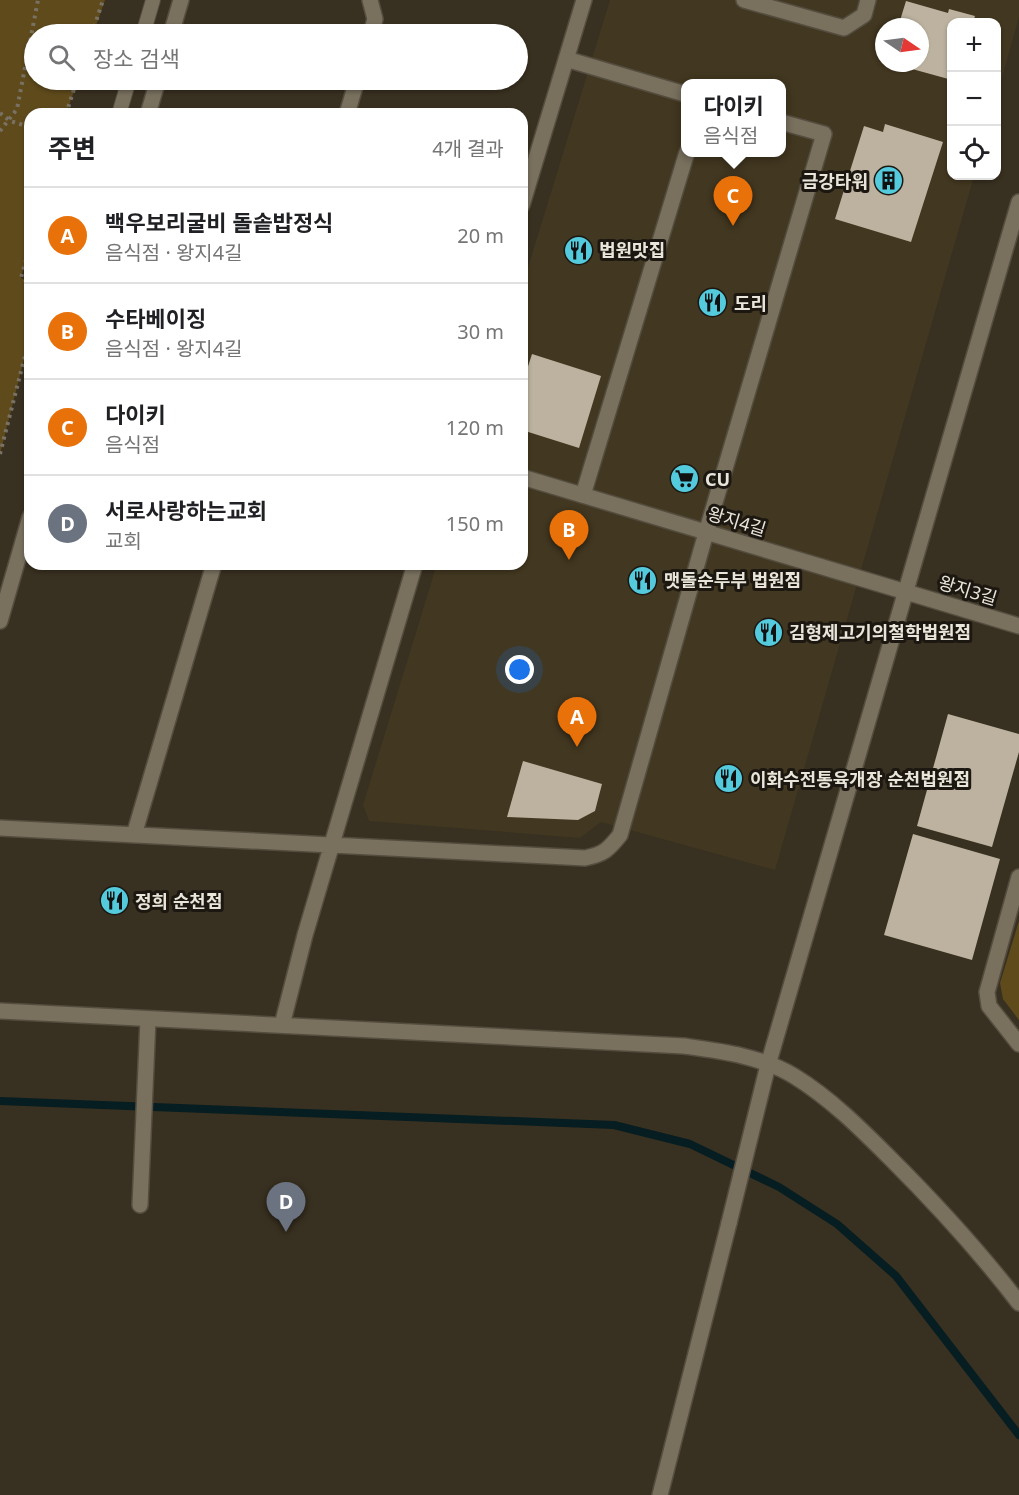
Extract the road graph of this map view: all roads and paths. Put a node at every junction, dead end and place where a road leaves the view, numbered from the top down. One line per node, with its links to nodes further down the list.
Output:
1 (38, 0): 9 (path)
2 (104, 0): 10 (path)
3 (153, 0): 11 (lane)
4 (181, 0): 12 (street)
5 (369, 0): 13 (street)
6 (584, 0): 14 (street)
7 (744, 0): 8 (street)
8 (868, 0)
9 (33, 24)
10 (96, 24)
11 (146, 24)
12 (174, 24)
13 (374, 24)
14 (566, 59): 20 (street); 31 (street)
15 (24, 73): 26 (path)
16 (74, 90): 21 (path)
17 (126, 90): 22 (lane)
18 (155, 90): 23 (street)
19 (354, 90): 24 (street)
20 (681, 93)
21 (68, 108)
22 (121, 108)
23 (150, 108)
24 (349, 108)
25 (0, 112): 26 (path)
26 (10, 121): 28 (path); 29 (path)
27 (786, 123): 37 (street)
28 (24, 125)
29 (0, 131)
30 (686, 157): 36 (street)
31 (528, 185)
32 (1019, 202): 41 (street)
33 (24, 360): 34 (path)
34 (0, 454)
35 (528, 479): 36 (street, 왕지4길)
36 (583, 495): 37 (street, 왕지4길)
37 (706, 532): 41 (street, 왕지4길); 46 (street)
38 (24, 538): 42 (street)
39 (212, 570): 45 (street)
40 (413, 570): 46 (street)
41 (906, 592): 43 (street, 왕지3길); 52 (street)
42 (0, 621)
43 (1019, 626)
44 (0, 828): 45 (street)
45 (134, 835): 46 (street)
46 (331, 846): 50 (street)
47 (1019, 877): 51 (street)
48 (0, 1011): 49 (street)
49 (148, 1019): 50 (street); 53 (street)
50 (282, 1025): 52 (street)
51 (1019, 1044)
52 (768, 1065): 54 (street); 55 (street)
53 (140, 1205)
54 (1016, 1294)
55 (660, 1495)

